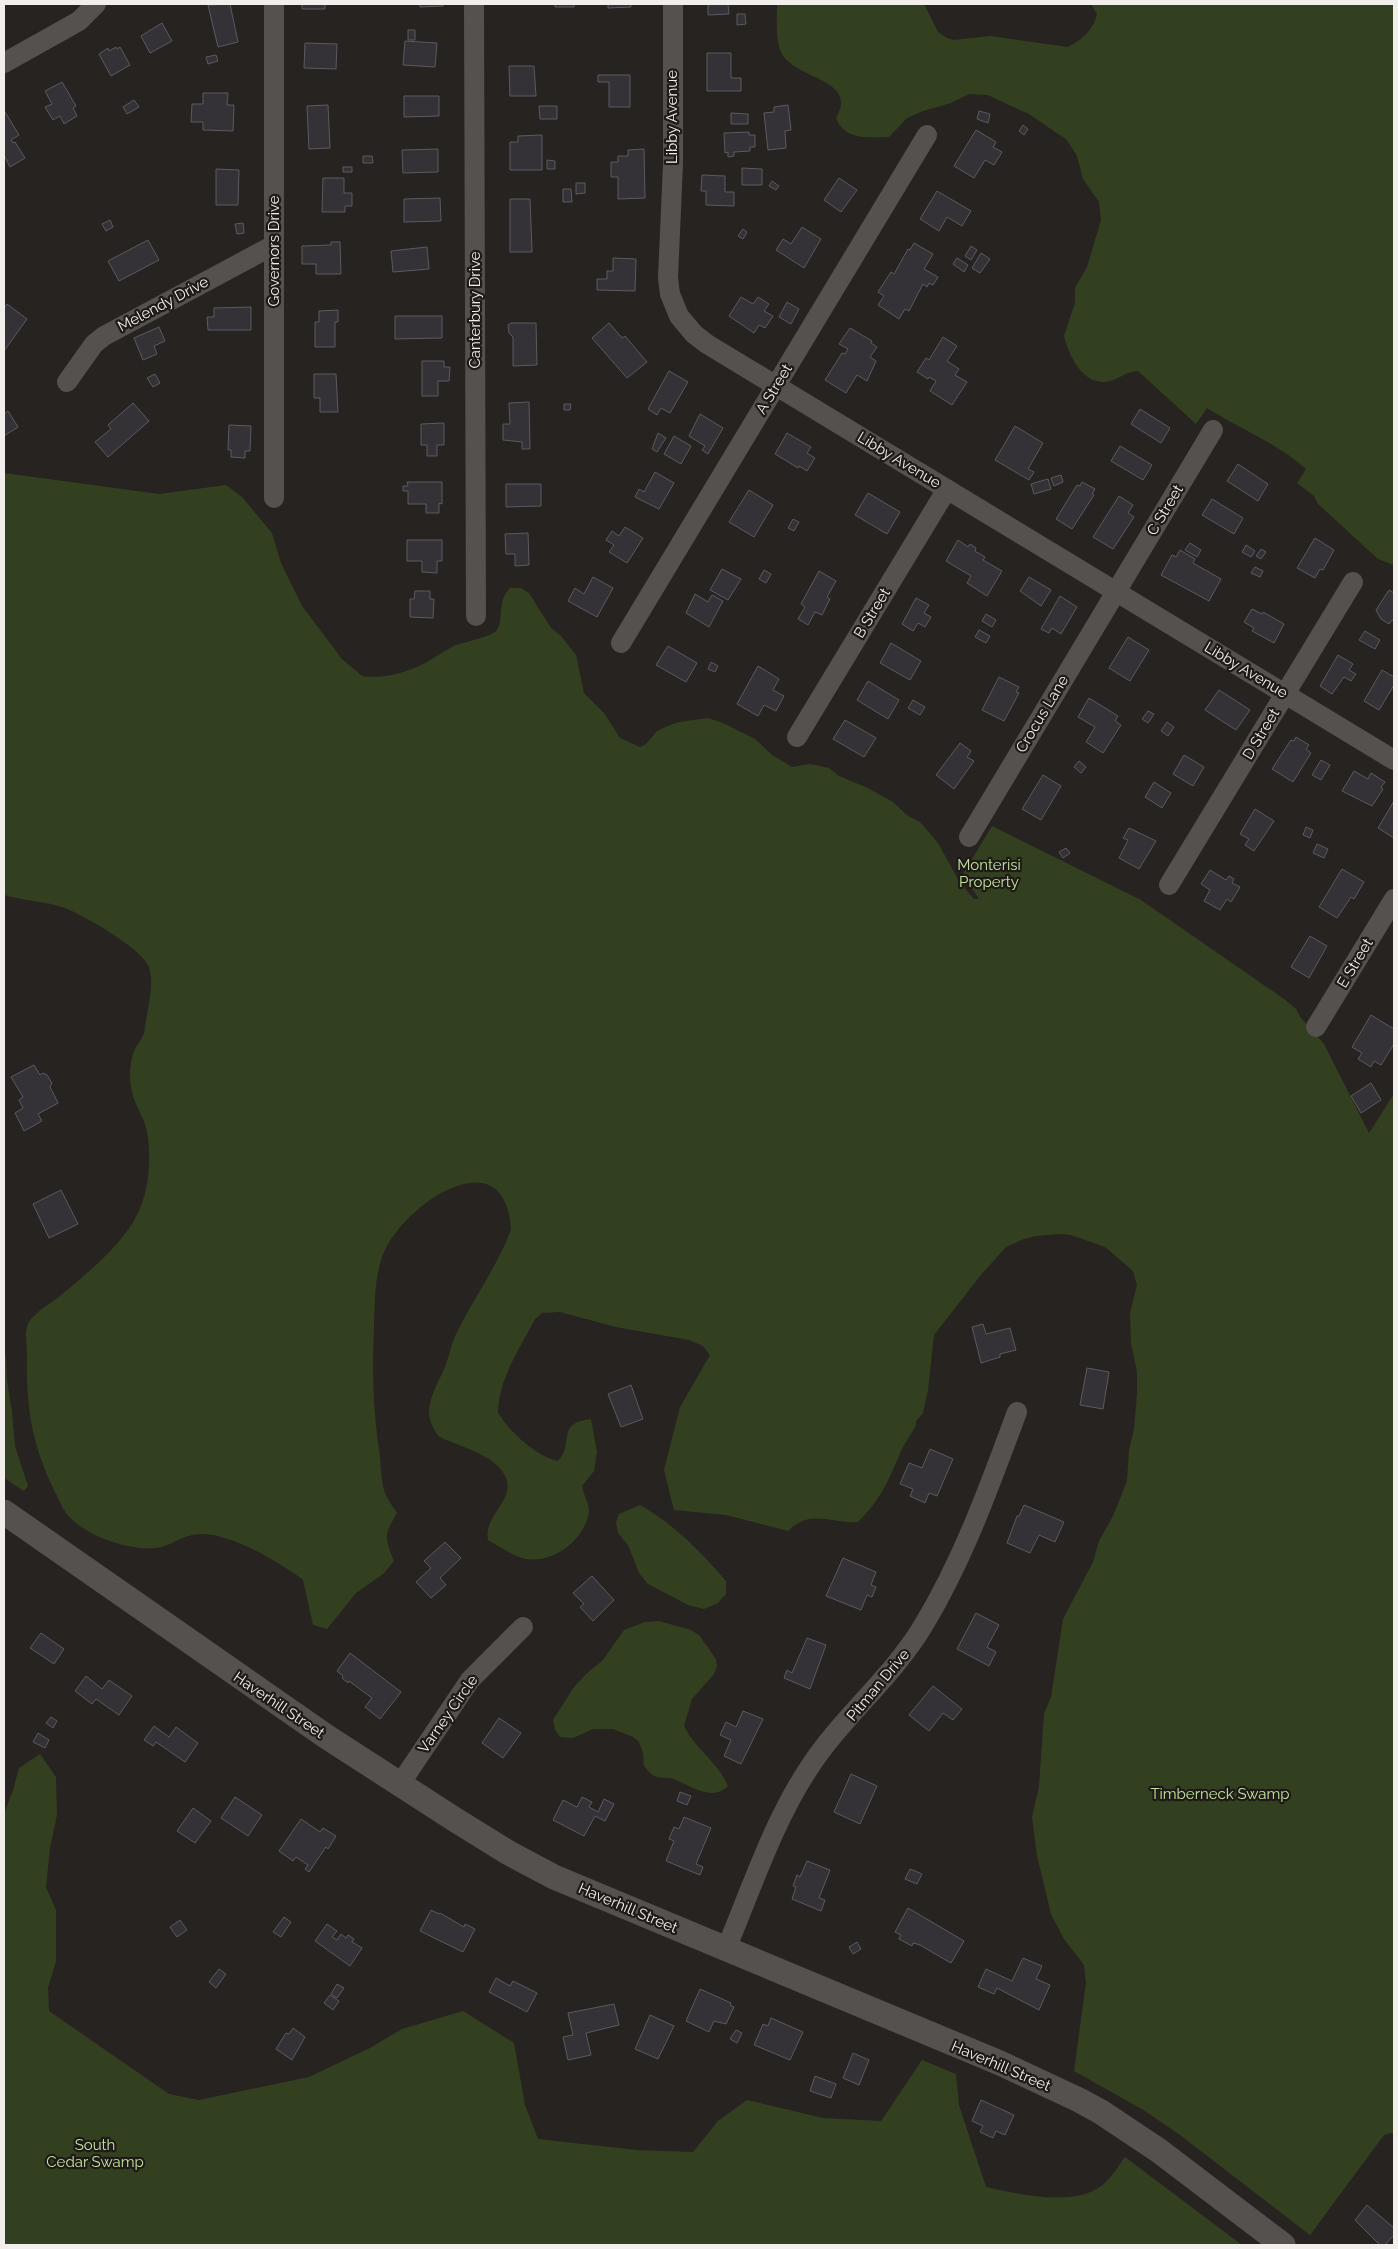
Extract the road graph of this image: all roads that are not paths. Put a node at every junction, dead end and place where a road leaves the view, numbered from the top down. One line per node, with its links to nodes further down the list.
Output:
1 (96, 4): 5 (street)
2 (274, 4): 7 (street, Governors Drive)
3 (474, 4): 15 (street, Canterbury Drive)
4 (673, 4): 9 (street, Libby Avenue)
5 (4, 63)
6 (927, 136): 9 (street, A Street)
7 (274, 245): 8 (street, Melendy Drive); 12 (street, Governors Drive)
8 (67, 382)
9 (776, 385): 11 (street, Libby Avenue); 16 (street, A Street)
10 (1214, 430): 14 (street, C Street)
11 (947, 489): 14 (street, Libby Avenue); 18 (street, B Street)
12 (274, 498)
13 (1353, 582): 17 (street, D Street)
14 (1116, 591): 17 (street, Libby Avenue); 20 (street, Crocus Lane)
15 (476, 616)
16 (621, 643)
17 (1285, 694): 19 (street, Libby Avenue); 21 (street, D Street)
18 (797, 736)
19 (1394, 760)
20 (969, 837)
21 (1170, 885)
22 (1394, 898): 23 (street, E Street)
23 (1316, 1027)
24 (1017, 1412): 28 (street, Pitman Drive)
25 (4, 1512): 27 (street, Haverhill Street)
26 (523, 1627): 27 (street, Varney Circle)
27 (400, 1784): 28 (street, Haverhill Street)
28 (726, 1949): 29 (street, Haverhill Street)
29 (1283, 2245)

